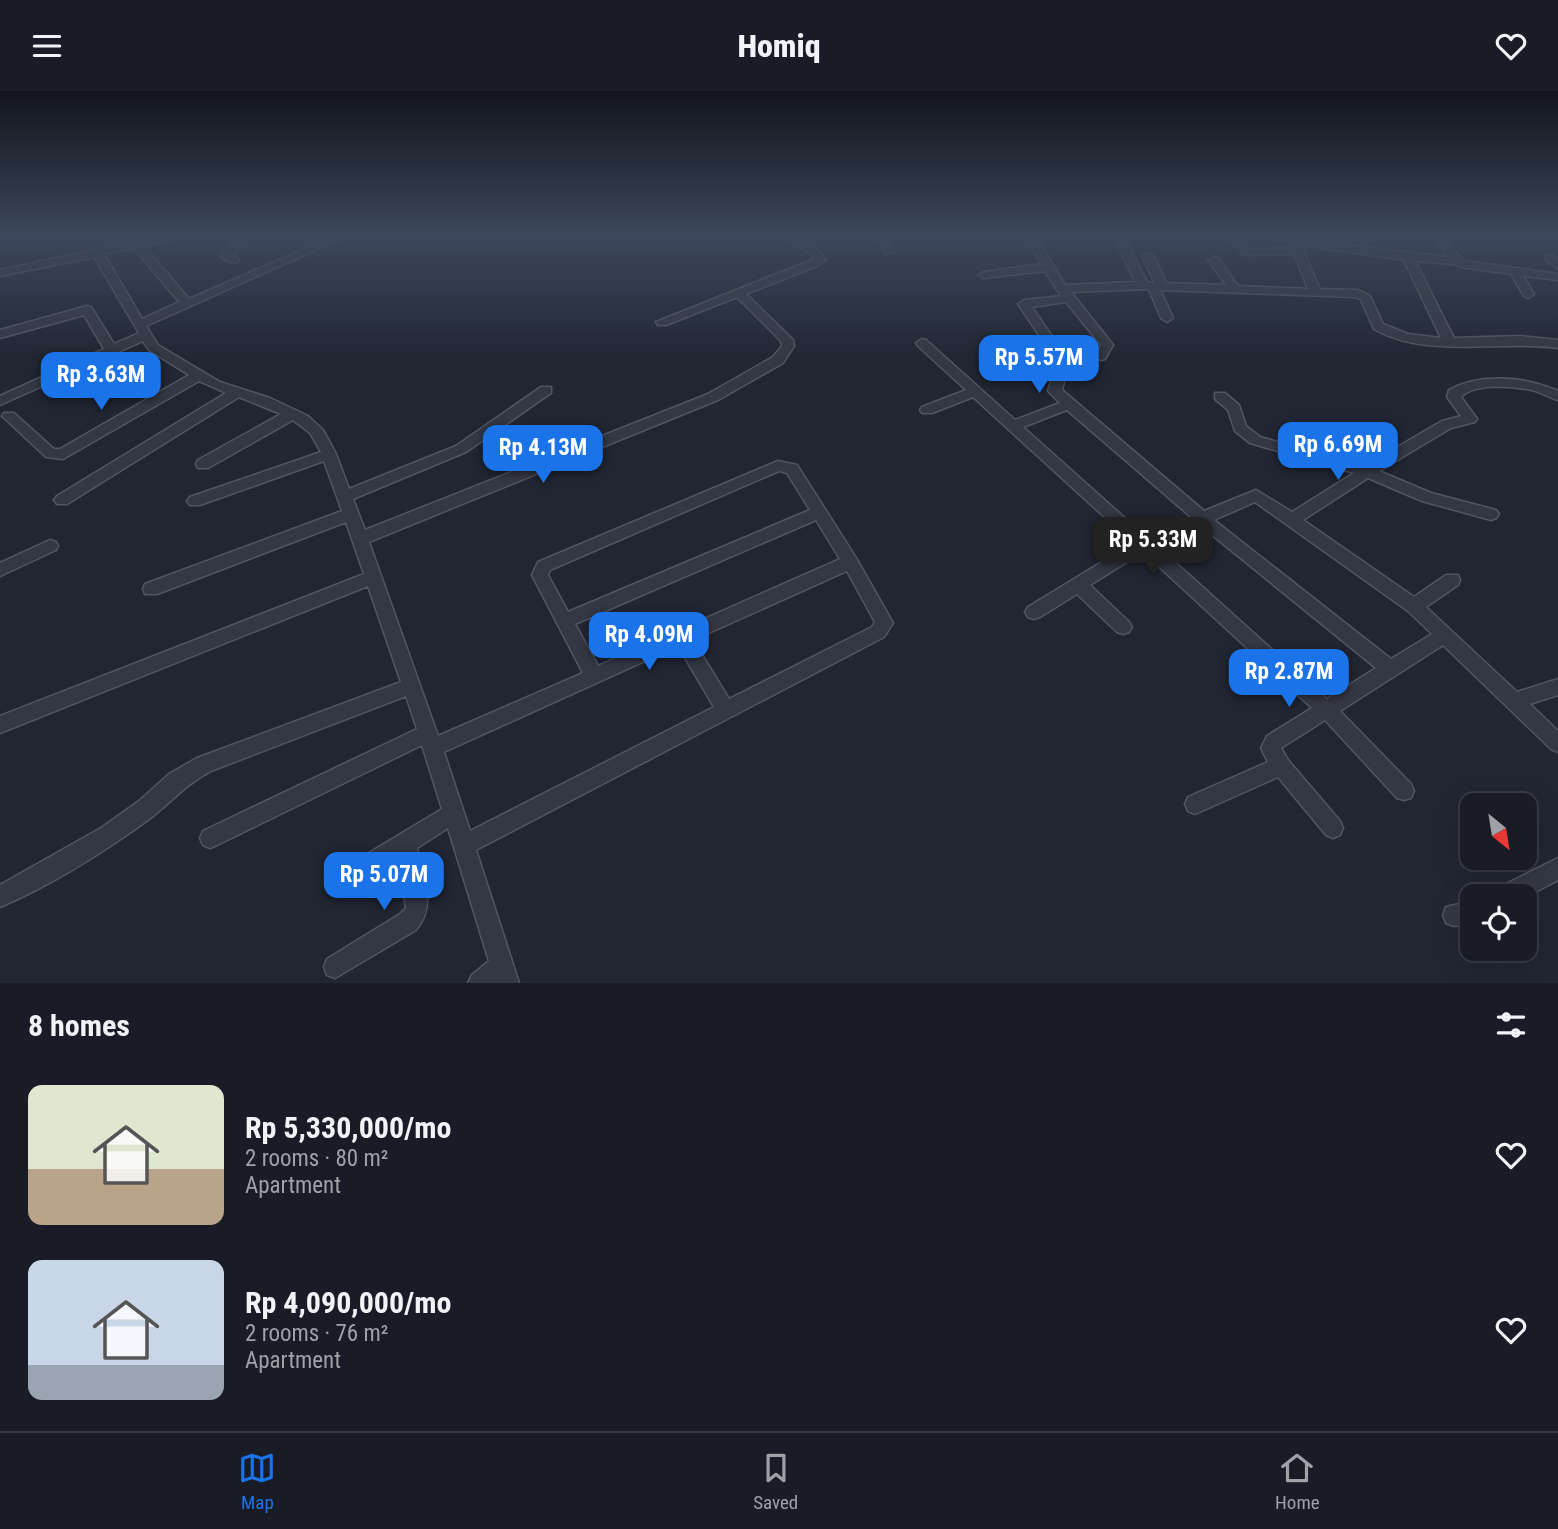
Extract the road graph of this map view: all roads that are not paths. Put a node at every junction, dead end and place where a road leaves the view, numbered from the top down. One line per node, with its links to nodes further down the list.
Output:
1 (112, 277): 21 (street)
2 (165, 277): 18 (street)
3 (247, 277): 18 (street)
4 (779, 277): 15 (street)
5 (1055, 277): 16 (street)
6 (1146, 277): 12 (street)
7 (1151, 277): 12 (street)
8 (1226, 277): 13 (street)
9 (1309, 277): 14 (street)
10 (1418, 277): 23 (street)
11 (1518, 277): 17 (street)
12 (1152, 286): 13 (street); 16 (street); 19 (street)
13 (1234, 288): 14 (street)
14 (1315, 292): 23 (street)
15 (739, 293): 20 (street); 53 (street)
16 (1066, 293): 27 (street); 28 (street)
17 (1528, 294)
18 (186, 303): 21 (street)
19 (1167, 318)
20 (662, 323)
21 (143, 329): 26 (street); 30 (street)
22 (0, 334): 26 (street)
23 (1449, 341): 25 (street)
24 (922, 343): 32 (street)
25 (1558, 344)
26 (111, 350): 36 (street)
27 (1058, 354)
28 (1101, 356)
29 (1060, 369): 37 (street)
30 (197, 376): 33 (street); 40 (street)
31 (546, 390): 45 (street)
32 (975, 391): 38 (street); 41 (street)
33 (236, 393): 39 (street); 46 (street)
34 (1220, 396): 44 (street)
35 (1558, 396): 44 (street)
36 (0, 401)
37 (1069, 404): 41 (street); 51 (street)
38 (927, 410)
39 (292, 414): 42 (street); 43 (street)
40 (9, 416)
41 (1013, 426): 54 (street)
42 (329, 454): 45 (street); 47 (street)
43 (203, 464)
44 (1368, 472): 50 (street); 52 (street)
45 (344, 497): 49 (street)
46 (62, 500)
47 (195, 501)
48 (820, 512): 56 (street); 64 (street); 64 (street)
49 (351, 514): 53 (street); 61 (street)
50 (1491, 514)
51 (1202, 518): 52 (street); 54 (street); 68 (street)
52 (1293, 519): 62 (street)
53 (359, 539): 58 (street)
54 (1144, 544): 60 (street); 74 (street)
55 (50, 546): 57 (street)
56 (850, 562): 67 (street); 73 (street)
57 (0, 570)
58 (374, 577): 70 (street); 75 (street)
59 (1452, 580): 62 (street)
60 (1078, 584): 63 (street); 65 (street)
61 (151, 589)
62 (1414, 606): 66 (street)
63 (1034, 612)
64 (564, 621): 69 (street)
65 (1123, 627)
66 (1446, 634): 68 (street); 72 (street)
67 (682, 637): 69 (street); 73 (street)
68 (1390, 668): 74 (street)
69 (593, 675): 76 (street)
70 (411, 686): 76 (street); 89 (street)
71 (1558, 687): 72 (street)
72 (1516, 700): 77 (street)
73 (725, 709): 85 (street)
74 (1326, 709): 78 (street); 79 (street)
75 (0, 725)
76 (430, 741): 81 (street); 83 (street)
77 (1558, 743)
78 (1280, 766): 80 (street); 82 (street)
79 (1404, 791)
80 (1195, 804)
81 (453, 814): 84 (street); 85 (street)
82 (1333, 828)
83 (210, 838)
84 (406, 844): 87 (street); 90 (street)
85 (462, 846): 91 (street)
86 (1558, 869): 88 (street)
87 (355, 874)
88 (1529, 884)
89 (0, 896)
90 (335, 967)
91 (504, 974): 92 (street)
92 (480, 983)

